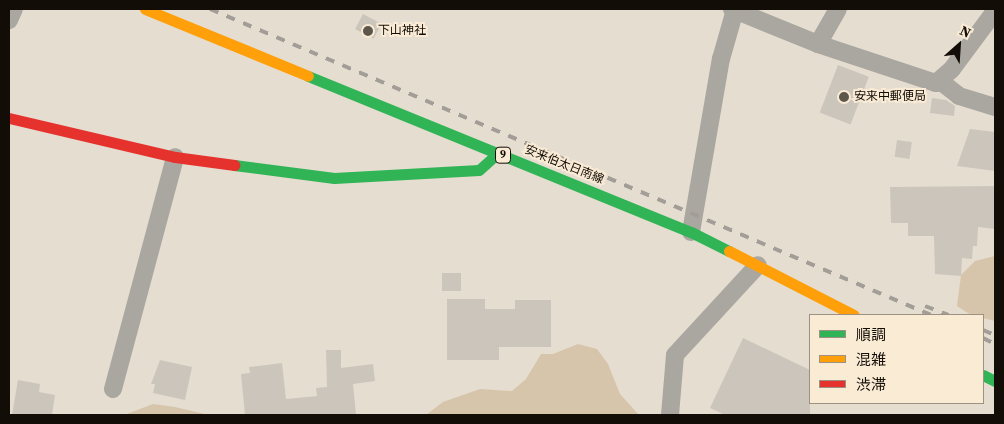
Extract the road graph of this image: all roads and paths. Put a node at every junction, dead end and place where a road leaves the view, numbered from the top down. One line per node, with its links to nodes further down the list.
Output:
1 (14, 9): 6 (street)
2 (146, 9): 11 (main road, 安来伯太日南線 / 9)
3 (838, 9): 7 (street)
4 (734, 10): 7 (street); 13 (street)
5 (995, 11): 8 (street)
6 (9, 20)
7 (818, 44): 8 (street)
8 (940, 82): 9 (street)
9 (995, 107)
10 (9, 118): 12 (main road, 9)
11 (498, 153): 12 (main road, 9); 13 (main road, 安来伯太日南線 / 9)
12 (175, 156): 16 (street)
13 (691, 232): 14 (main road, 安来伯太日南線 / 9)
14 (758, 265): 15 (main road, 安来伯太日南線 / 9); 17 (street)
15 (852, 314)
16 (113, 389)
17 (670, 415)

